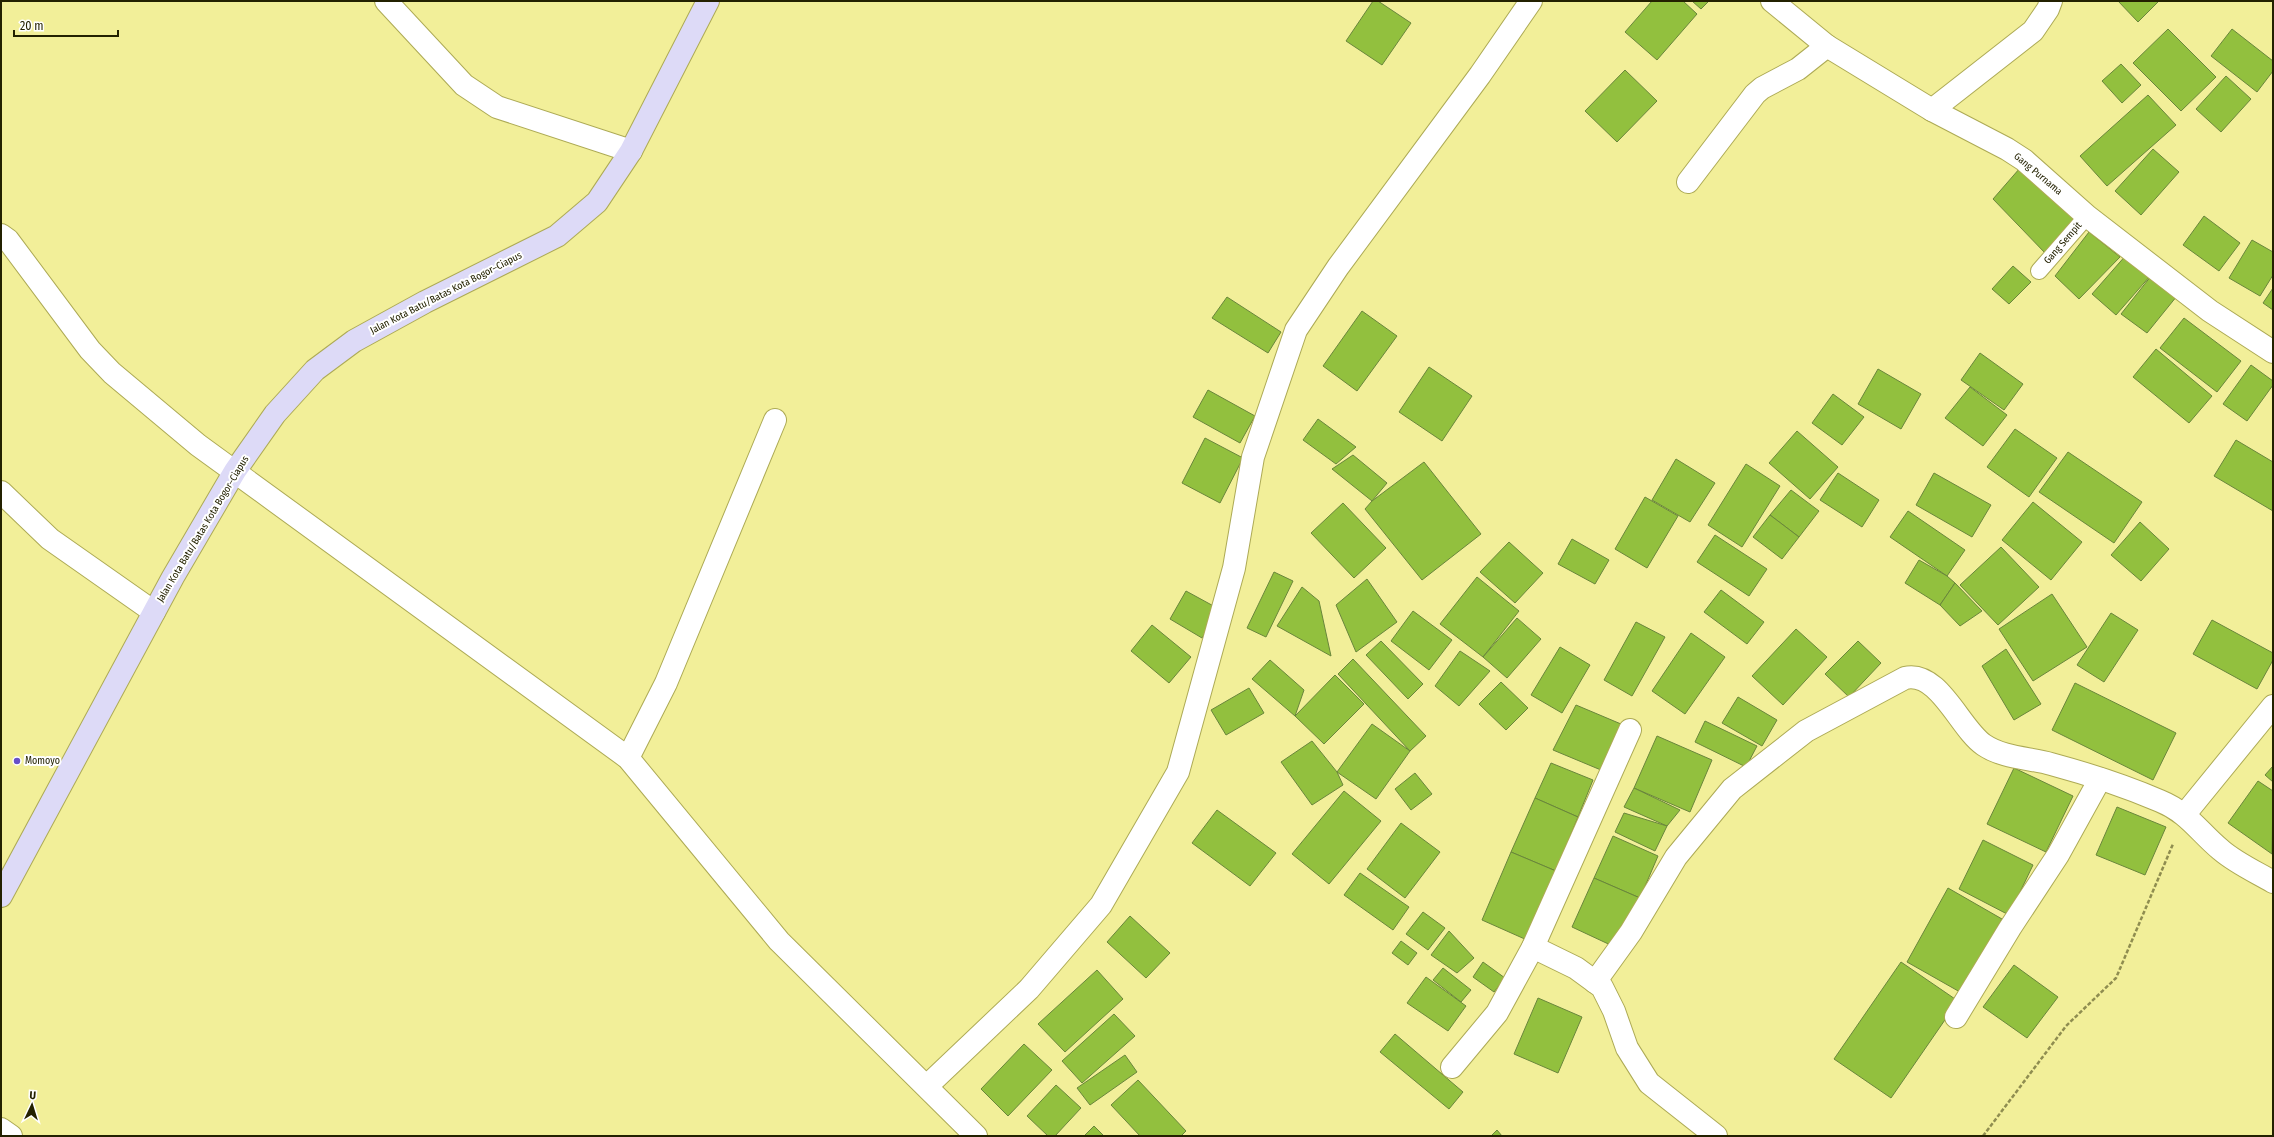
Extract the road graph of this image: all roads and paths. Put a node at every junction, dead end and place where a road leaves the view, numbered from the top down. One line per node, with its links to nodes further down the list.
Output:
1 (386, 1): 8 (street)
2 (708, 1): 8 (main road, Jalan Kota Batu/Batas Kota Bogor–Ciapus)
3 (1531, 1): 29 (street)
4 (1772, 1): 6 (street, Gang Purnama)
5 (2051, 1): 7 (street)
6 (1827, 46): 7 (street, Gang Purnama); 9 (street)
7 (1932, 110): 10 (street, Gang Purnama)
8 (631, 151): 15 (main road, Jalan Kota Batu/Batas Kota Bogor–Ciapus)
9 (1688, 182)
10 (2088, 216): 12 (lane, Gang Sempit); 13 (street, Gang Purnama)
11 (1, 235): 15 (street)
12 (2039, 271)
13 (2273, 352)
14 (774, 420): 20 (street)
15 (235, 471): 17 (main road, Jalan Kota Batu/Batas Kota Bogor–Ciapus); 20 (street)
16 (1, 492): 17 (street)
17 (154, 612): 24 (main road, Jalan Kota Batu/Batas Kota Bogor–Ciapus)
18 (2273, 706): 22 (street)
19 (1630, 730): 25 (street)
20 (628, 758): 29 (street)
21 (2100, 779): 22 (street); 26 (street); 27 (street)
22 (2185, 814): 23 (street); 34 (path)
23 (2273, 882)
24 (1, 896)
25 (1533, 947): 26 (street); 28 (street)
26 (1594, 982): 33 (street)
27 (1956, 1017)
28 (1452, 1067)
29 (927, 1086): 32 (street)
30 (1, 1129): 31 (street)
31 (11, 1136)
32 (976, 1136)
33 (1716, 1136)
34 (1983, 1136)

